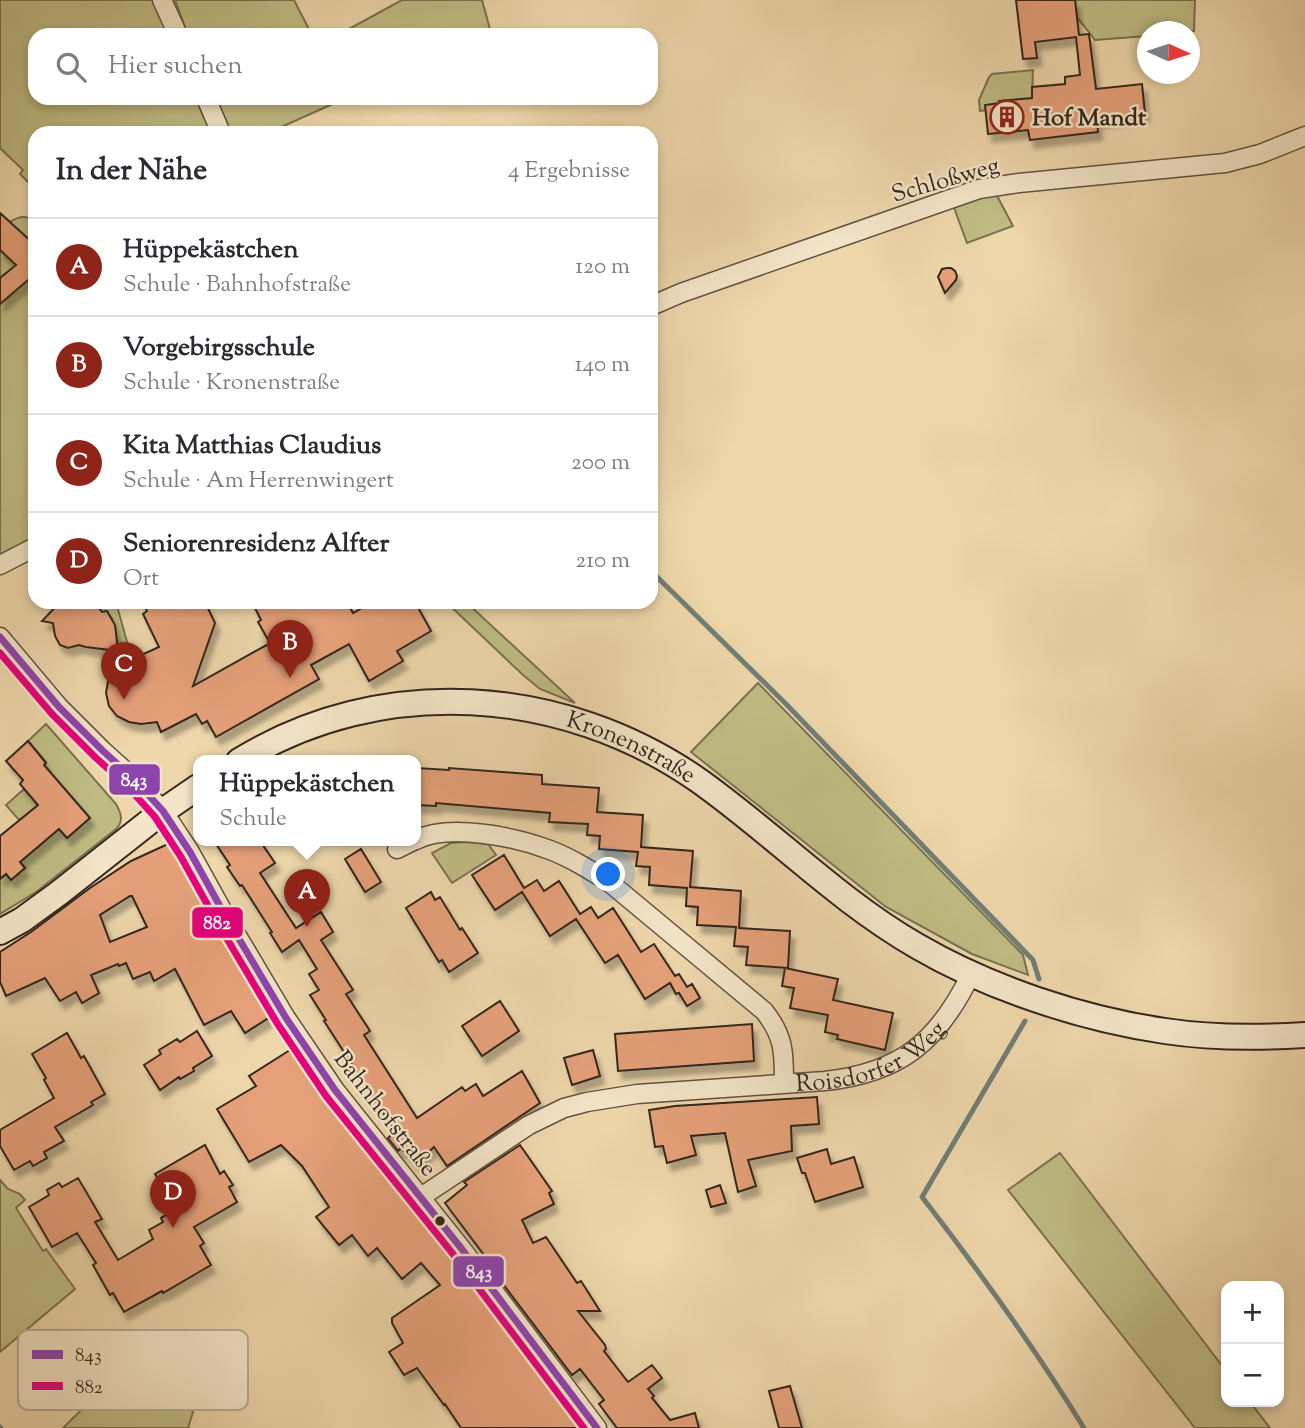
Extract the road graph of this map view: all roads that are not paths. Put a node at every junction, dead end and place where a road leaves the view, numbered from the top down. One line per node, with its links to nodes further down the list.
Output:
1 (162, 0): 2 (street)
2 (175, 28)
3 (209, 105): 4 (street)
4 (217, 126)
5 (1305, 136): 6 (street, Schloßweg)
6 (658, 303)
7 (28, 551): 8 (street)
8 (0, 565)
9 (0, 637): 12 (street, Bahnhofstraße)
10 (251, 755): 15 (street, Kronenstraße)
11 (193, 790): 12 (street)
12 (163, 811): 14 (street); 18 (street, Bahnhofstraße)
13 (421, 837): 17 (street)
14 (0, 932)
15 (971, 974): 16 (street); 17 (street, Roisdorfer Weg)
16 (1305, 1035)
17 (784, 1083): 18 (street, Roisdorfer Weg)
18 (421, 1197): 19 (street, Bahnhofstraße)
19 (597, 1428)

